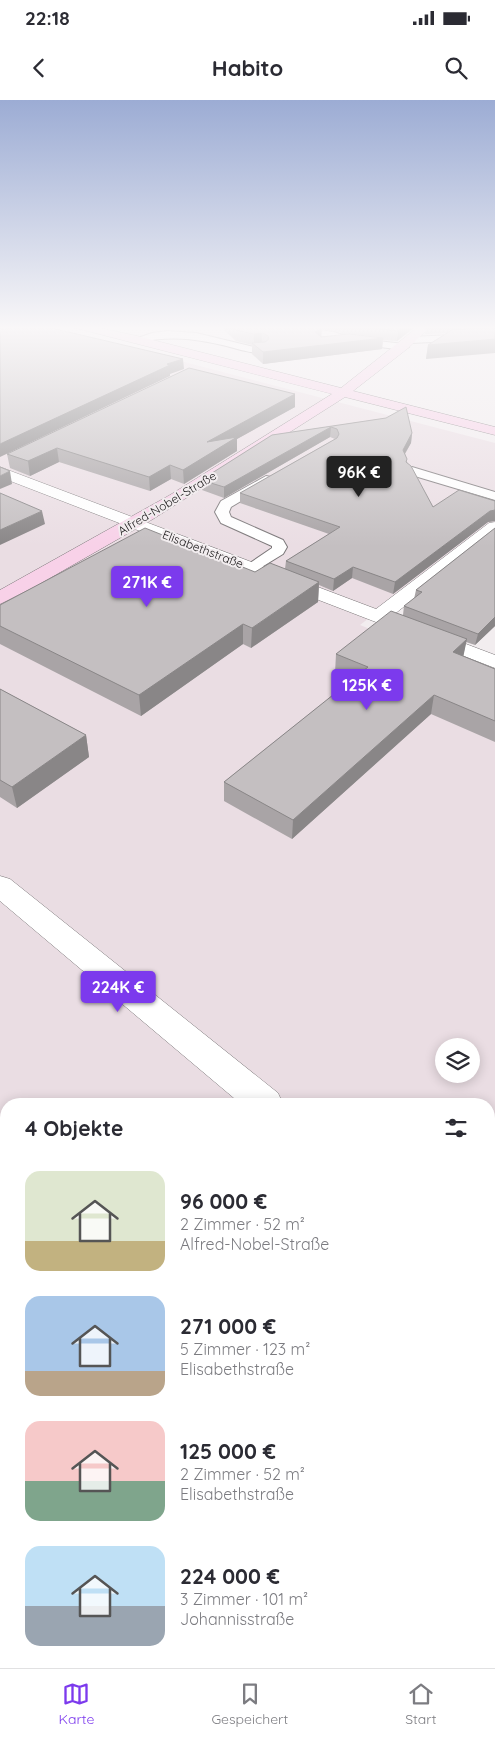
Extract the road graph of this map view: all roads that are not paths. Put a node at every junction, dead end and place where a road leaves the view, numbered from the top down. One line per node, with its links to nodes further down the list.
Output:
1 (333, 400): 8 (street, Alfred-Nobel-Straße)
2 (372, 400): 3 (street)
3 (495, 432)
4 (3, 466): 8 (street, Elisabethstraße)
5 (412, 471): 7 (lane)
6 (274, 476): 10 (lane)
7 (495, 496)
8 (136, 523): 10 (street, Elisabethstraße); 11 (street, Alfred-Nobel-Straße)
9 (495, 527): 12 (street)
10 (252, 568): 12 (street, Elisabethstraße)
11 (0, 598)
12 (378, 617): 13 (street, Elisabethstraße)
13 (495, 662)
14 (0, 886): 15 (street)
15 (259, 1098)

